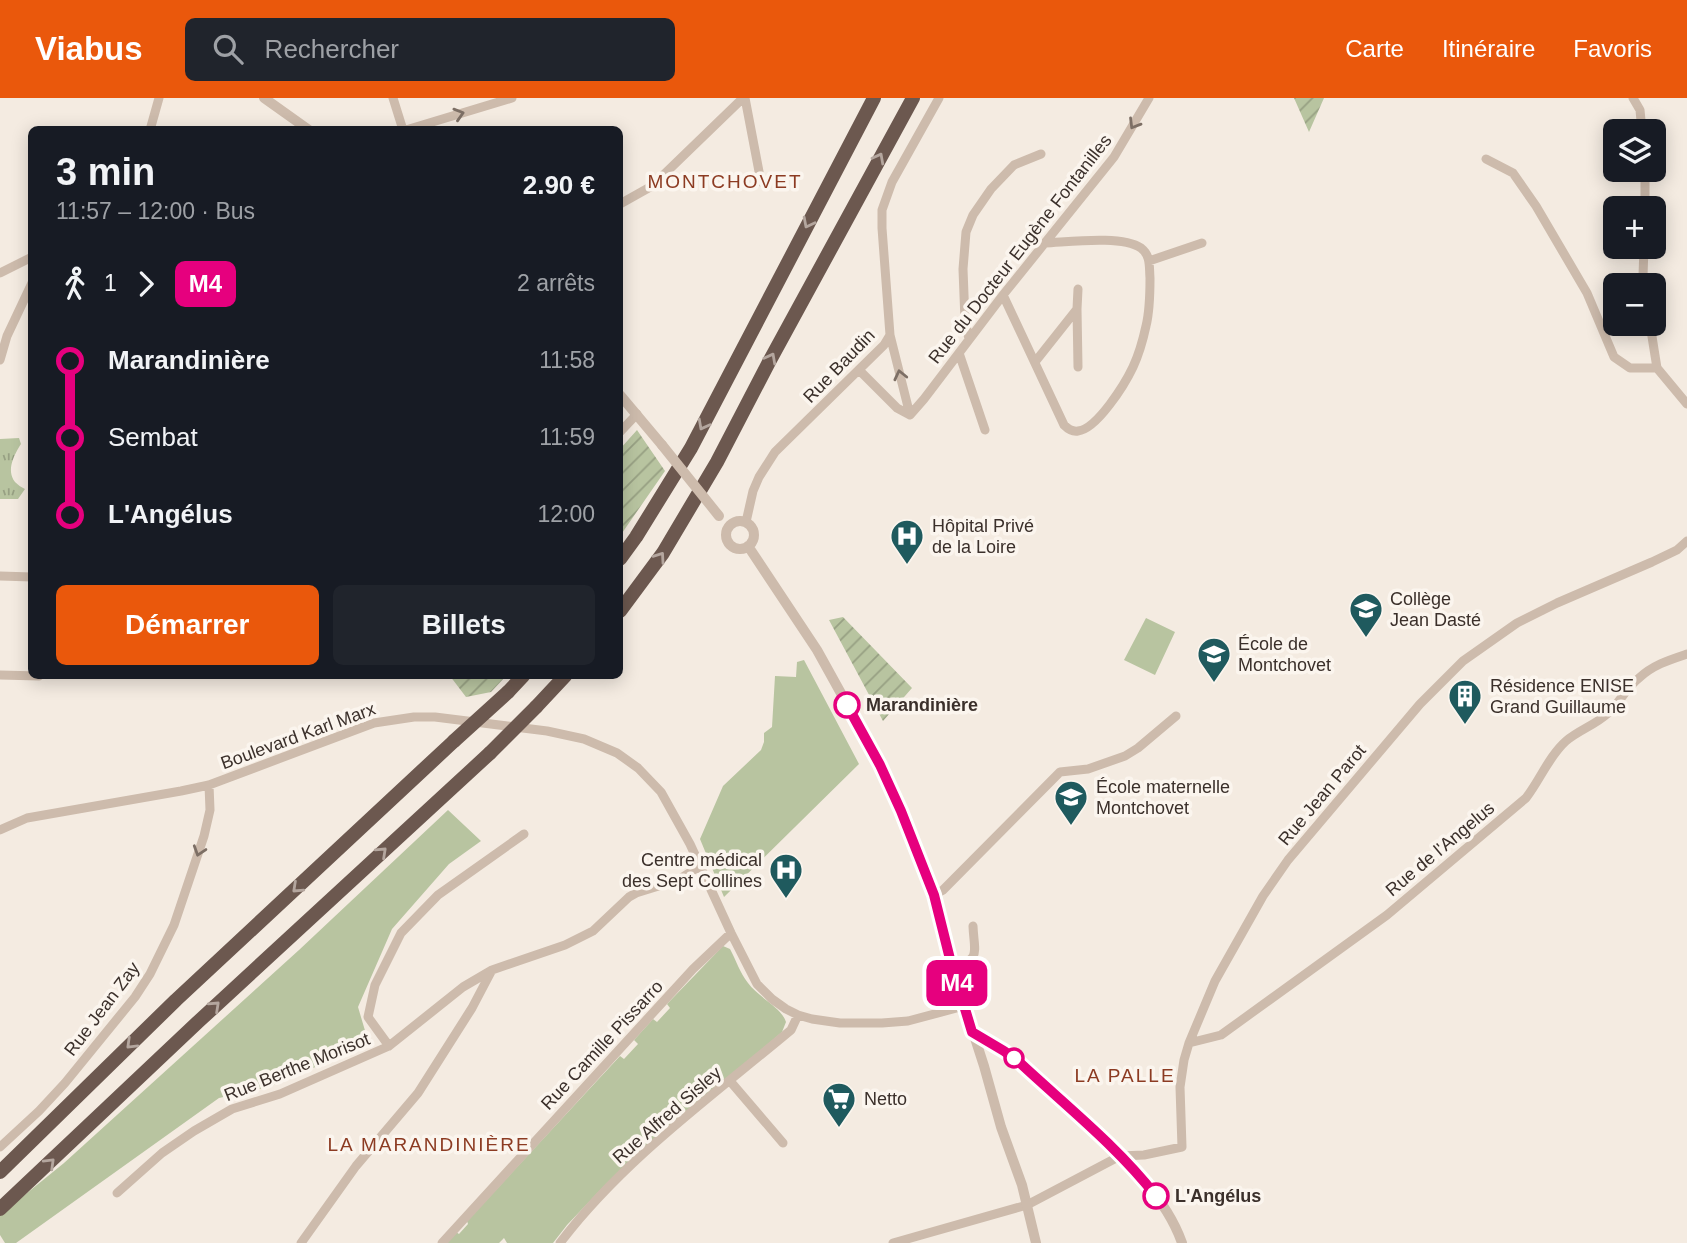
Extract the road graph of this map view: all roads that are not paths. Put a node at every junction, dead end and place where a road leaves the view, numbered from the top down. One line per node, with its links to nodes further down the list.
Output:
1 (159, 98): 12 (street)
2 (264, 98): 13 (street)
3 (393, 98): 14 (street)
4 (512, 98): 15 (street, one-way to 4)
5 (744, 98): 18 (street); 19 (street)
6 (874, 98): 48 (highway, one-way to 48)
7 (913, 98): 51 (highway, one-way to 7)
8 (939, 98): 29 (street, Rue Baudin)
9 (1149, 98): 20 (street, Rue du Docteur Eugène Fontanilles, one-way to 20)
10 (1633, 98): 11 (street)
11 (1641, 119)
12 (151, 126)
13 (303, 126)
14 (404, 126)
15 (418, 126)
16 (1041, 155): 31 (street)
17 (1486, 159): 36 (street)
18 (761, 182)
19 (623, 202)
20 (1045, 243): 23 (street); 27 (street, Rue du Docteur Eugène Fontanilles)
21 (1202, 243): 23 (street)
22 (28, 259): 24 (street)
23 (1149, 261): 34 (street)
24 (0, 273)
25 (1079, 289): 28 (street)
26 (28, 291): 33 (street)
27 (1003, 295): 31 (street, Rue du Docteur Eugène Fontanilles); 34 (street)
28 (1077, 309): 34 (street); 35 (street)
29 (890, 335): 37 (street, Rue Baudin); 41 (street, one-way to 29)
30 (1652, 336): 36 (street)
31 (969, 339): 32 (street, Rue du Docteur Eugène Fontanilles)
32 (959, 354): 41 (street, Rue du Docteur Eugène Fontanilles); 43 (street)
33 (0, 360)
34 (1034, 362)
35 (1078, 367)
36 (1657, 368): 39 (street)
37 (859, 370): 41 (street); 44 (street, Rue Baudin)
38 (623, 398): 40 (street)
39 (1687, 404)
40 (637, 414): 42 (street); 45 (street, bridge)
41 (910, 415)
42 (623, 429)
43 (985, 430)
44 (746, 522): 45 (street); 47 (street)
45 (728, 527): 47 (street)
46 (1687, 541): 71 (street, Rue Jean Parot)
47 (748, 546): 62 (street)
48 (623, 555)
49 (0, 576): 50 (street)
50 (28, 577)
51 (623, 607)
52 (1687, 654): 71 (street, Rue de l'Angelus)
53 (0, 675): 54 (street)
54 (28, 676)
55 (520, 679): 77 (highway, one-way to 77, bridge)
56 (562, 679): 80 (highway, one-way to 56, bridge)
57 (1176, 716): 62 (street)
58 (209, 785): 59 (street, Boulevard Karl Marx); 61 (street, Boulevard Karl Marx); 75 (street, Rue Jean Zay, one-way to 75)
59 (0, 830)
60 (524, 834): 72 (street, Rue Berthe Morisot)
61 (700, 866): 64 (street, Boulevard Karl Marx); 66 (street, Rue Berthe Morisot)
62 (934, 895): 65 (street)
63 (973, 926): 65 (street)
64 (731, 933): 69 (street, Boulevard Karl Marx); 82 (street, Rue Camille Pissarro)
65 (952, 967): 68 (street)
66 (492, 970): 67 (street); 67 (street, Rue Berthe Morisot)
67 (463, 1001): 72 (street, Rue Berthe Morisot); 81 (street)
68 (964, 1006): 69 (street, Boulevard Karl Marx); 70 (street)
69 (798, 1015): 73 (street, Rue Alfred Sisley)
70 (972, 1032): 76 (street); 79 (street)
71 (1189, 1043): 76 (street, Rue Jean Parot)
72 (388, 1046): 78 (street, Rue Berthe Morisot)
73 (730, 1081): 74 (street); 83 (street, Rue Alfred Sisley)
74 (783, 1143)
75 (0, 1147)
76 (1121, 1156): 79 (street); 86 (street)
77 (0, 1172)
78 (117, 1193)
79 (1027, 1205): 84 (street); 85 (street)
80 (0, 1209)
81 (301, 1243)
82 (442, 1243)
83 (560, 1243)
84 (893, 1243)
85 (1036, 1243)
86 (1182, 1243)

